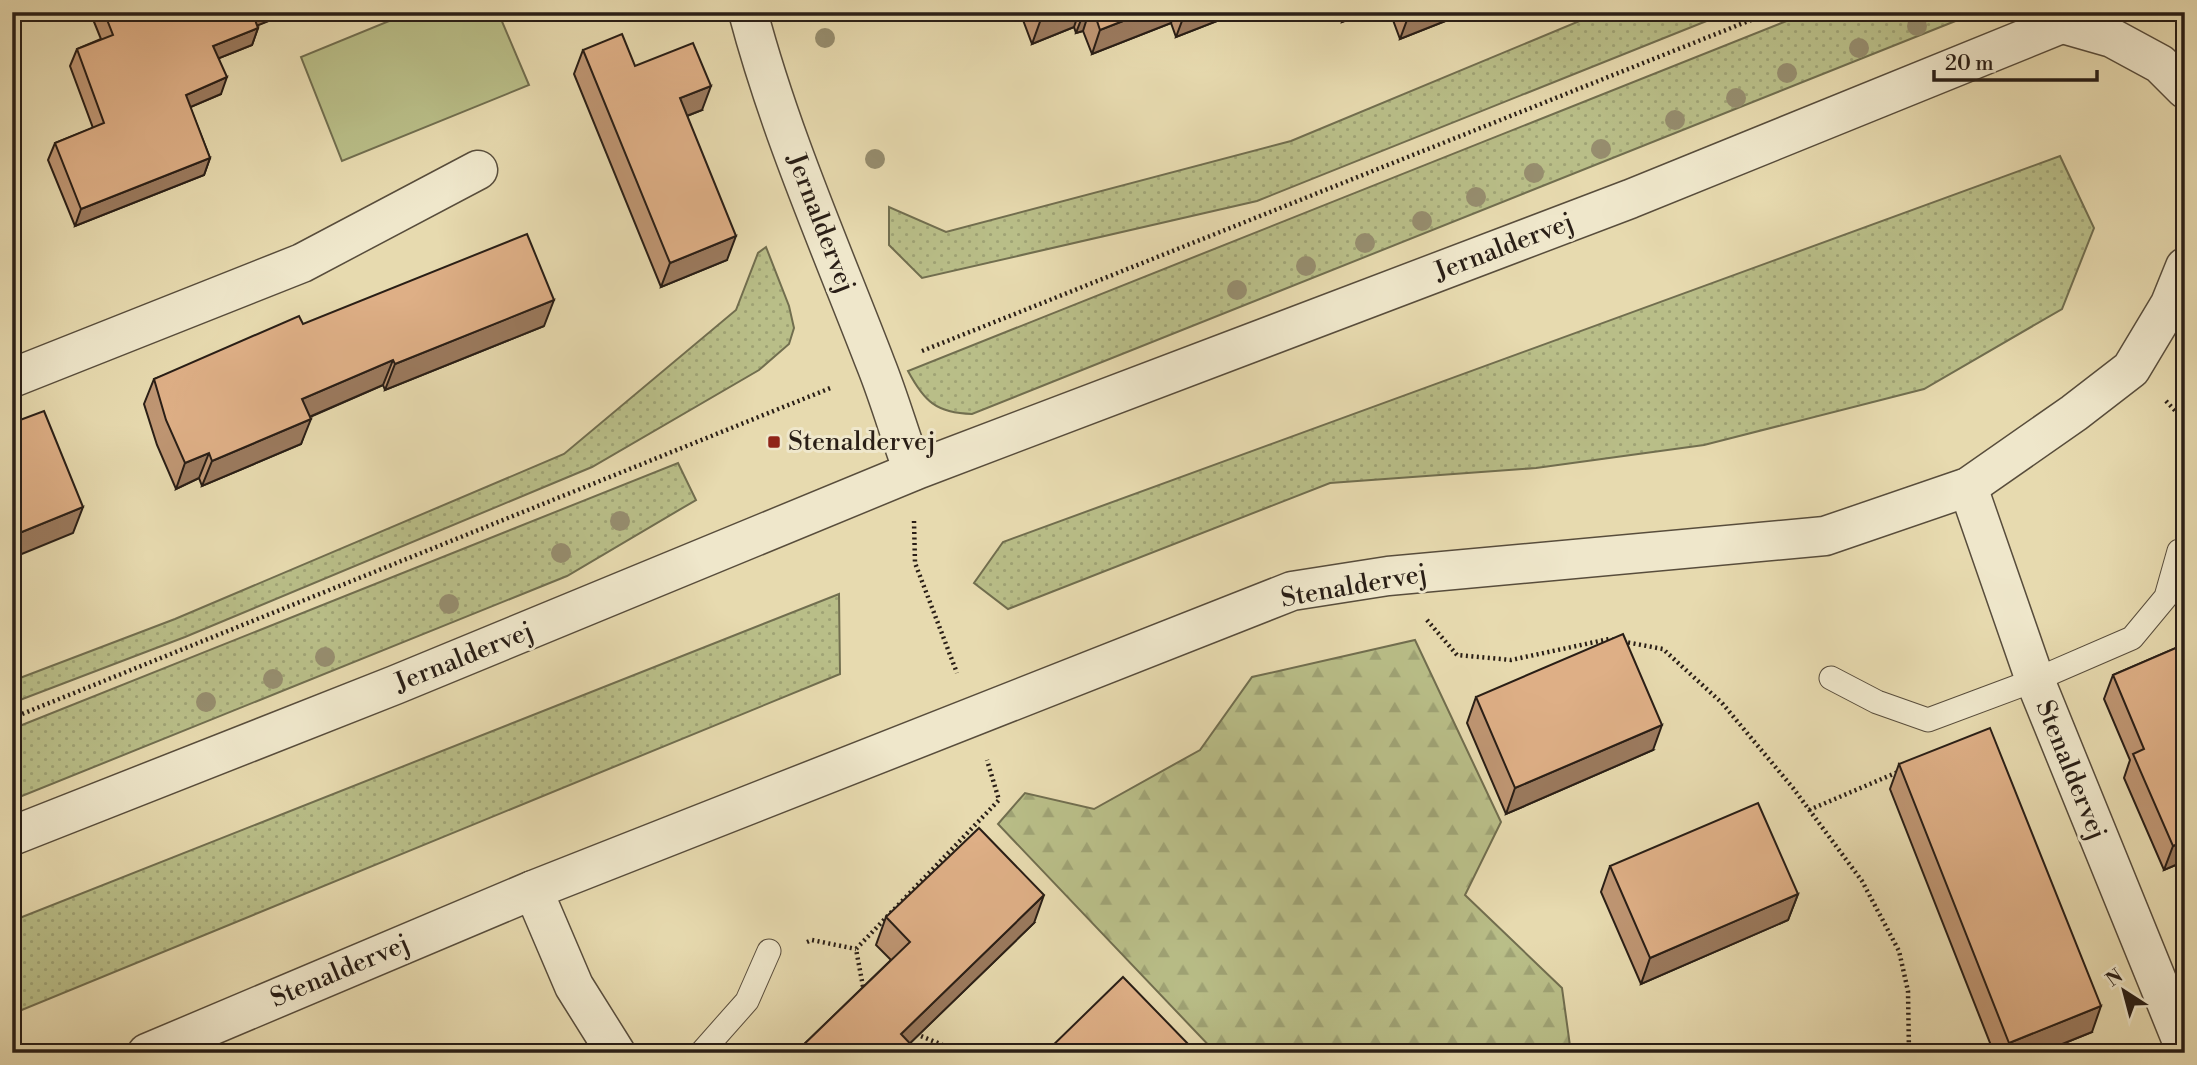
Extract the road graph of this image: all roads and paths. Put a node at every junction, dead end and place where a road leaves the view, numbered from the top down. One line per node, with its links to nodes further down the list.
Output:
1 (748, 12): 9 (street, Jernaldervej)
2 (2077, 18): 3 (street); 9 (street, Jernaldervej)
3 (2185, 89)
4 (478, 170): 6 (street)
5 (2185, 267): 10 (street, Stenaldervej)
6 (12, 377)
7 (2162, 397): 8 (path)
8 (2185, 421)
9 (913, 471): 15 (path); 18 (street, Jernaldervej)
10 (1968, 487): 12 (street, Stenaldervej); 14 (street, Stenaldervej)
11 (2179, 551): 14 (lane)
12 (1388, 576): 15 (street, Stenaldervej); 17 (path)
13 (1831, 678): 16 (lane)
14 (2035, 680): 16 (lane); 24 (street, Stenaldervej)
15 (974, 717): 19 (street, Stenaldervej); 20 (path)
16 (1928, 720): 17 (path)
17 (1809, 810): 29 (path)
18 (12, 836)
19 (533, 890): 25 (street, Stenaldervej); 26 (street)
20 (856, 949): 21 (path); 22 (path)
21 (769, 951): 27 (lane)
22 (864, 996)
23 (915, 1034): 28 (path)
24 (2185, 1049): 30 (lane)
25 (147, 1053)
26 (616, 1053)
27 (701, 1053)
28 (962, 1053)
29 (1909, 1053)
30 (2178, 1053)

